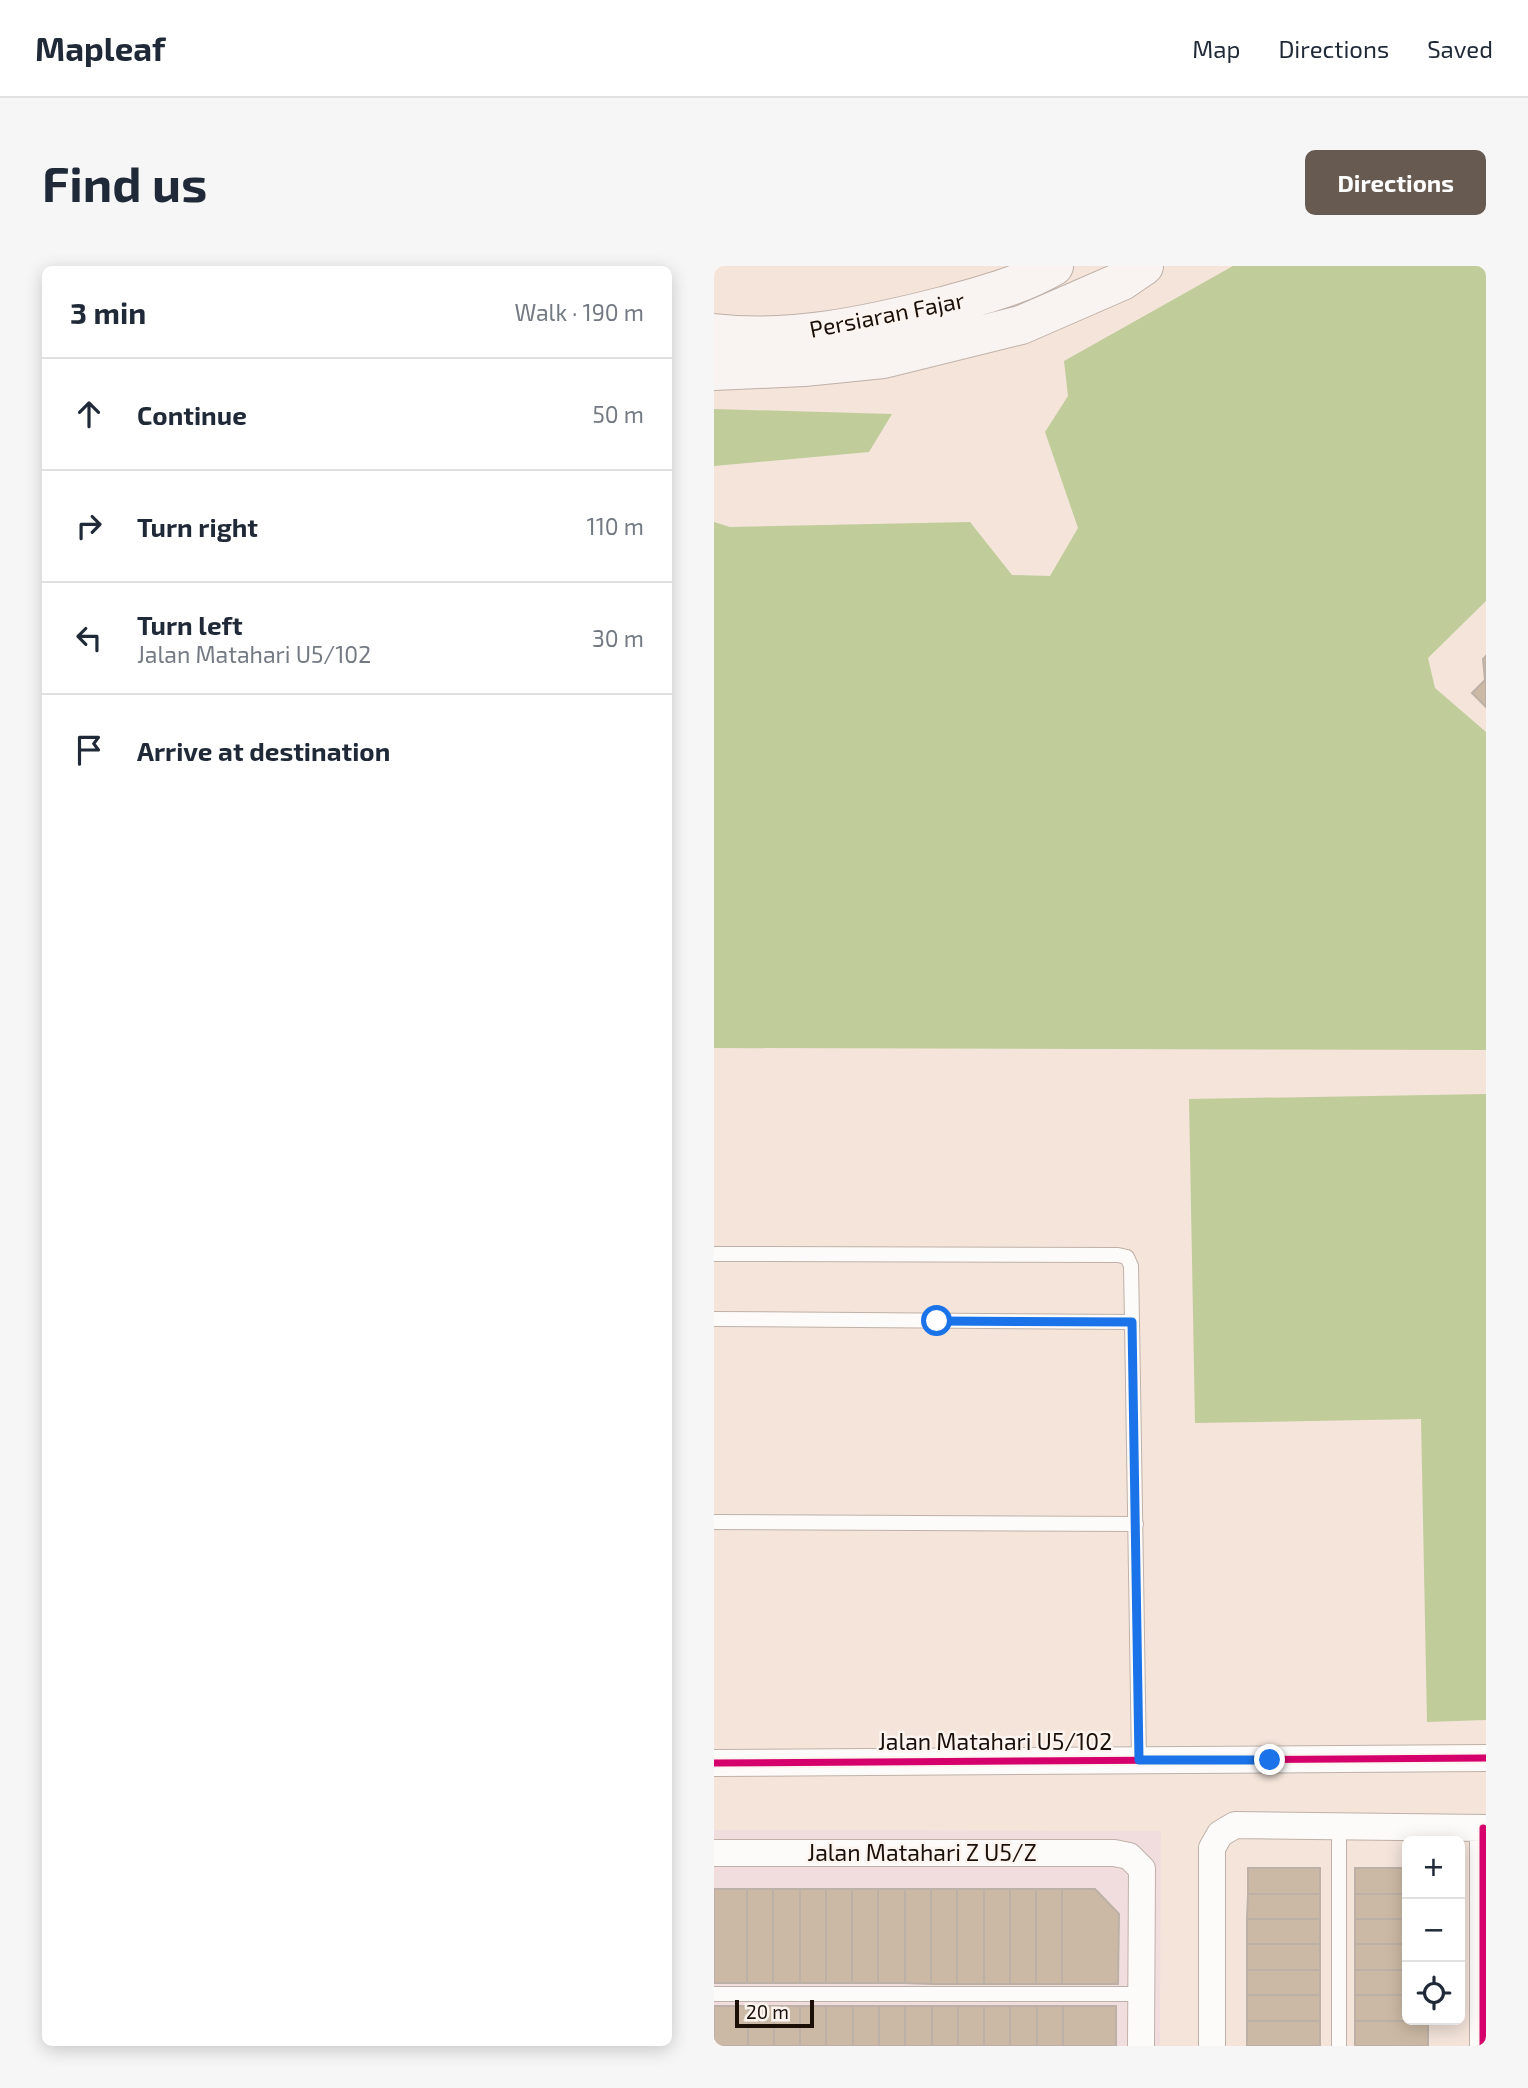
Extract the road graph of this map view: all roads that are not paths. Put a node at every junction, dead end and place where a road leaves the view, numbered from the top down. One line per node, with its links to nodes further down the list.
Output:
1 (1054, 266): 3 (main road, Persiaran Fajar)
2 (1144, 266): 4 (main road)
3 (714, 333)
4 (714, 371)
5 (714, 1254): 7 (lane)
6 (714, 1320): 7 (lane)
7 (1132, 1322): 9 (lane)
8 (714, 1522): 9 (lane)
9 (1136, 1524): 11 (lane)
10 (1486, 1758): 11 (street, Jalan Matahari U5/102)
11 (1139, 1760): 12 (street, Jalan Matahari U5/102)
12 (714, 1763)
13 (1339, 1826): 14 (street); 19 (street); 20 (lane)
14 (1484, 1828): 21 (street)
15 (714, 1853): 17 (street, Jalan Matahari Z U5/Z)
16 (714, 1994): 17 (lane)
17 (1142, 1994): 18 (street)
18 (1141, 2046)
19 (1212, 2046)
20 (1339, 2046)
21 (1483, 2046)

